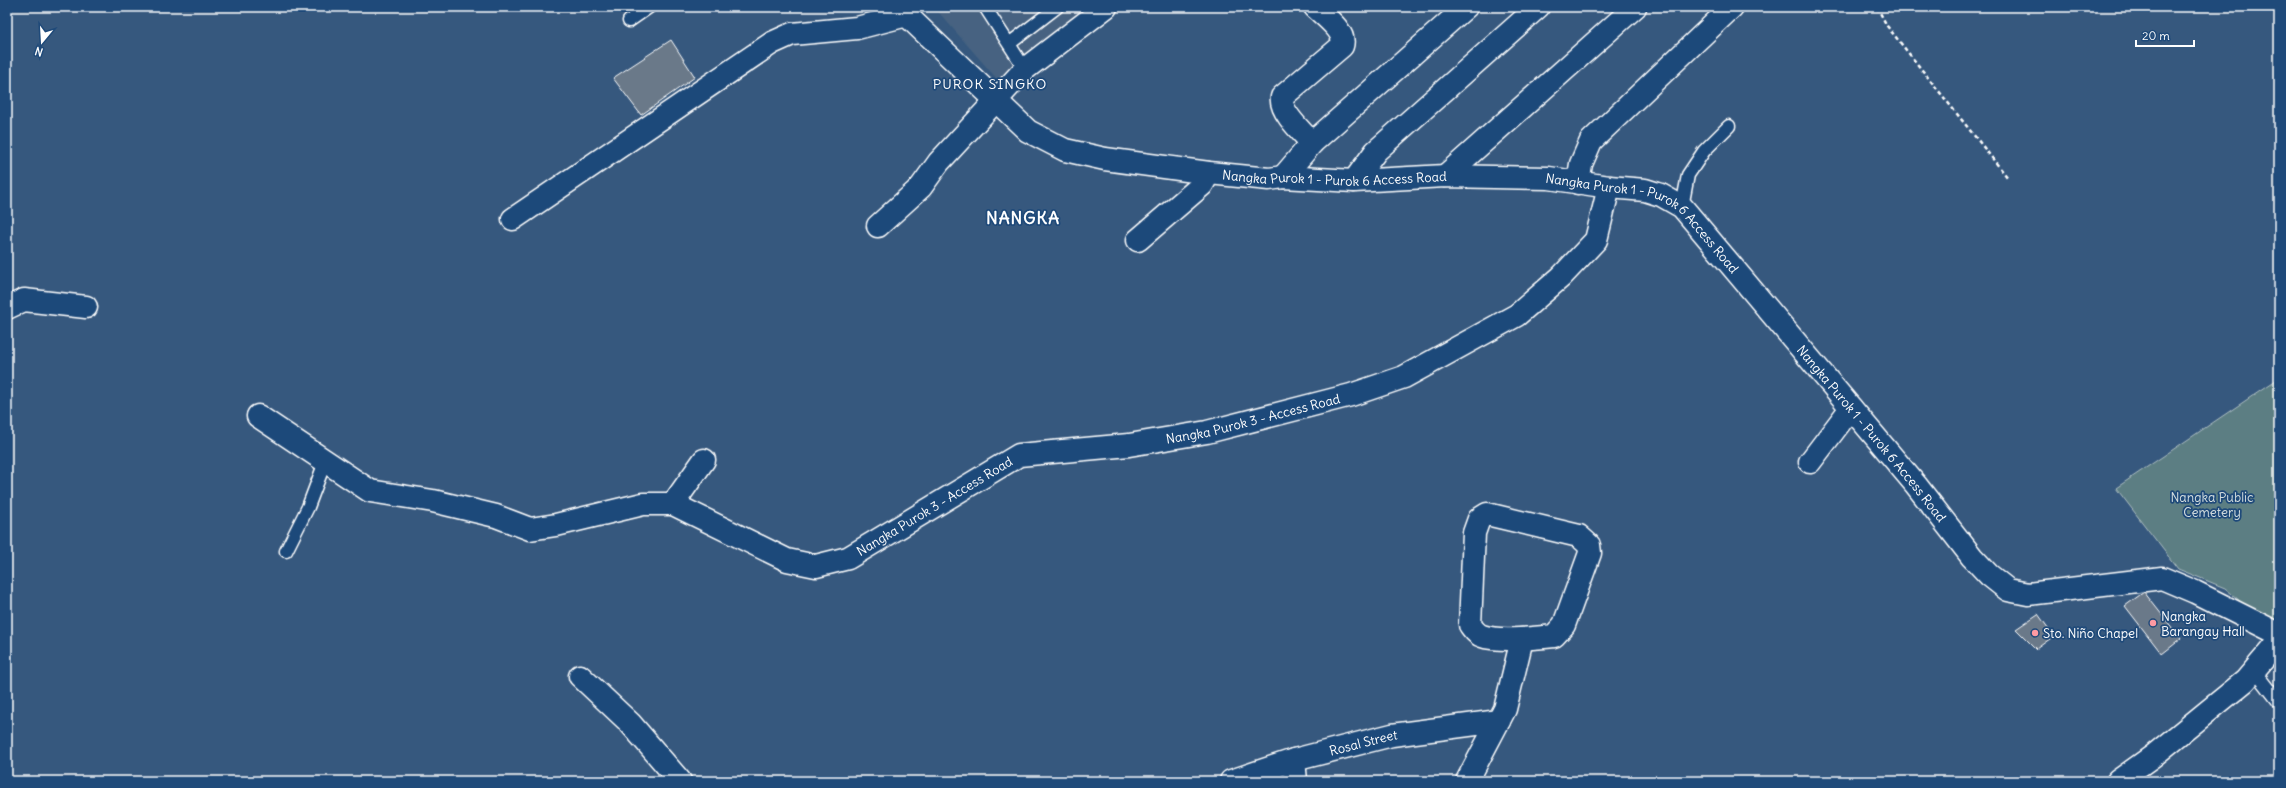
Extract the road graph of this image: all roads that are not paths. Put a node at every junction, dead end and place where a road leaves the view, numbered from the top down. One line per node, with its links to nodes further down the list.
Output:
1 (649, 7): 11 (lane)
2 (985, 7): 12 (lane)
3 (1057, 7): 12 (lane)
4 (1106, 7): 13 (street)
5 (1315, 7): 16 (street)
6 (1466, 7): 16 (street)
7 (1538, 7): 20 (street)
8 (1635, 7): 18 (street)
9 (1732, 7): 21 (street)
10 (903, 11): 14 (street, Nangka Purok 1 - Purok 6 Access Road); 24 (street)
11 (629, 21)
12 (1009, 44): 13 (lane)
13 (1025, 69): 14 (street)
14 (997, 102): 17 (street, Nangka Purok 1 - Purok 6 Access Road); 25 (street)
15 (1729, 126): 23 (lane)
16 (1312, 143): 19 (street)
17 (1209, 174): 19 (street, Nangka Purok 1 - Purok 6 Access Road); 26 (street)
18 (1445, 176): 20 (street, Nangka Purok 1 - Purok 6 Access Road); 21 (street, Nangka Purok 1 - Purok 6 Access Road)
19 (1283, 178): 20 (street, Nangka Purok 1 - Purok 6 Access Road)
20 (1354, 181)
21 (1578, 183): 22 (street, Nangka Purok 1 - Purok 6 Access Road)
22 (1609, 188): 23 (street, Nangka Purok 1 - Purok 6 Access Road); 34 (street, Nangka Purok 3 - Access Road)
23 (1682, 207): 29 (street, Nangka Purok 1 - Purok 6 Access Road)
24 (513, 219)
25 (878, 226)
26 (1138, 240)
27 (86, 307): 28 (street)
28 (7, 308)
29 (1851, 408): 33 (street); 36 (street, Nangka Purok 1 - Purok 6 Access Road)
30 (258, 416): 32 (street, Nangka Purok 3 - Access Road)
31 (704, 460): 34 (street)
32 (325, 462): 34 (street, Nangka Purok 3 - Access Road); 35 (lane)
33 (1810, 462)
34 (673, 504)
35 (286, 551)
36 (2279, 634)
37 (1522, 639): 37 (street); 42 (street)
38 (2279, 641): 39 (street)
39 (2255, 671): 41 (lane); 47 (street)
40 (580, 676): 44 (street)
41 (2279, 702)
42 (1498, 721): 43 (street, Rosal Street); 46 (street)
43 (1295, 771): 45 (street, Rosal Street)
44 (680, 781)
45 (1231, 781)
46 (1467, 781)
47 (2118, 781)

